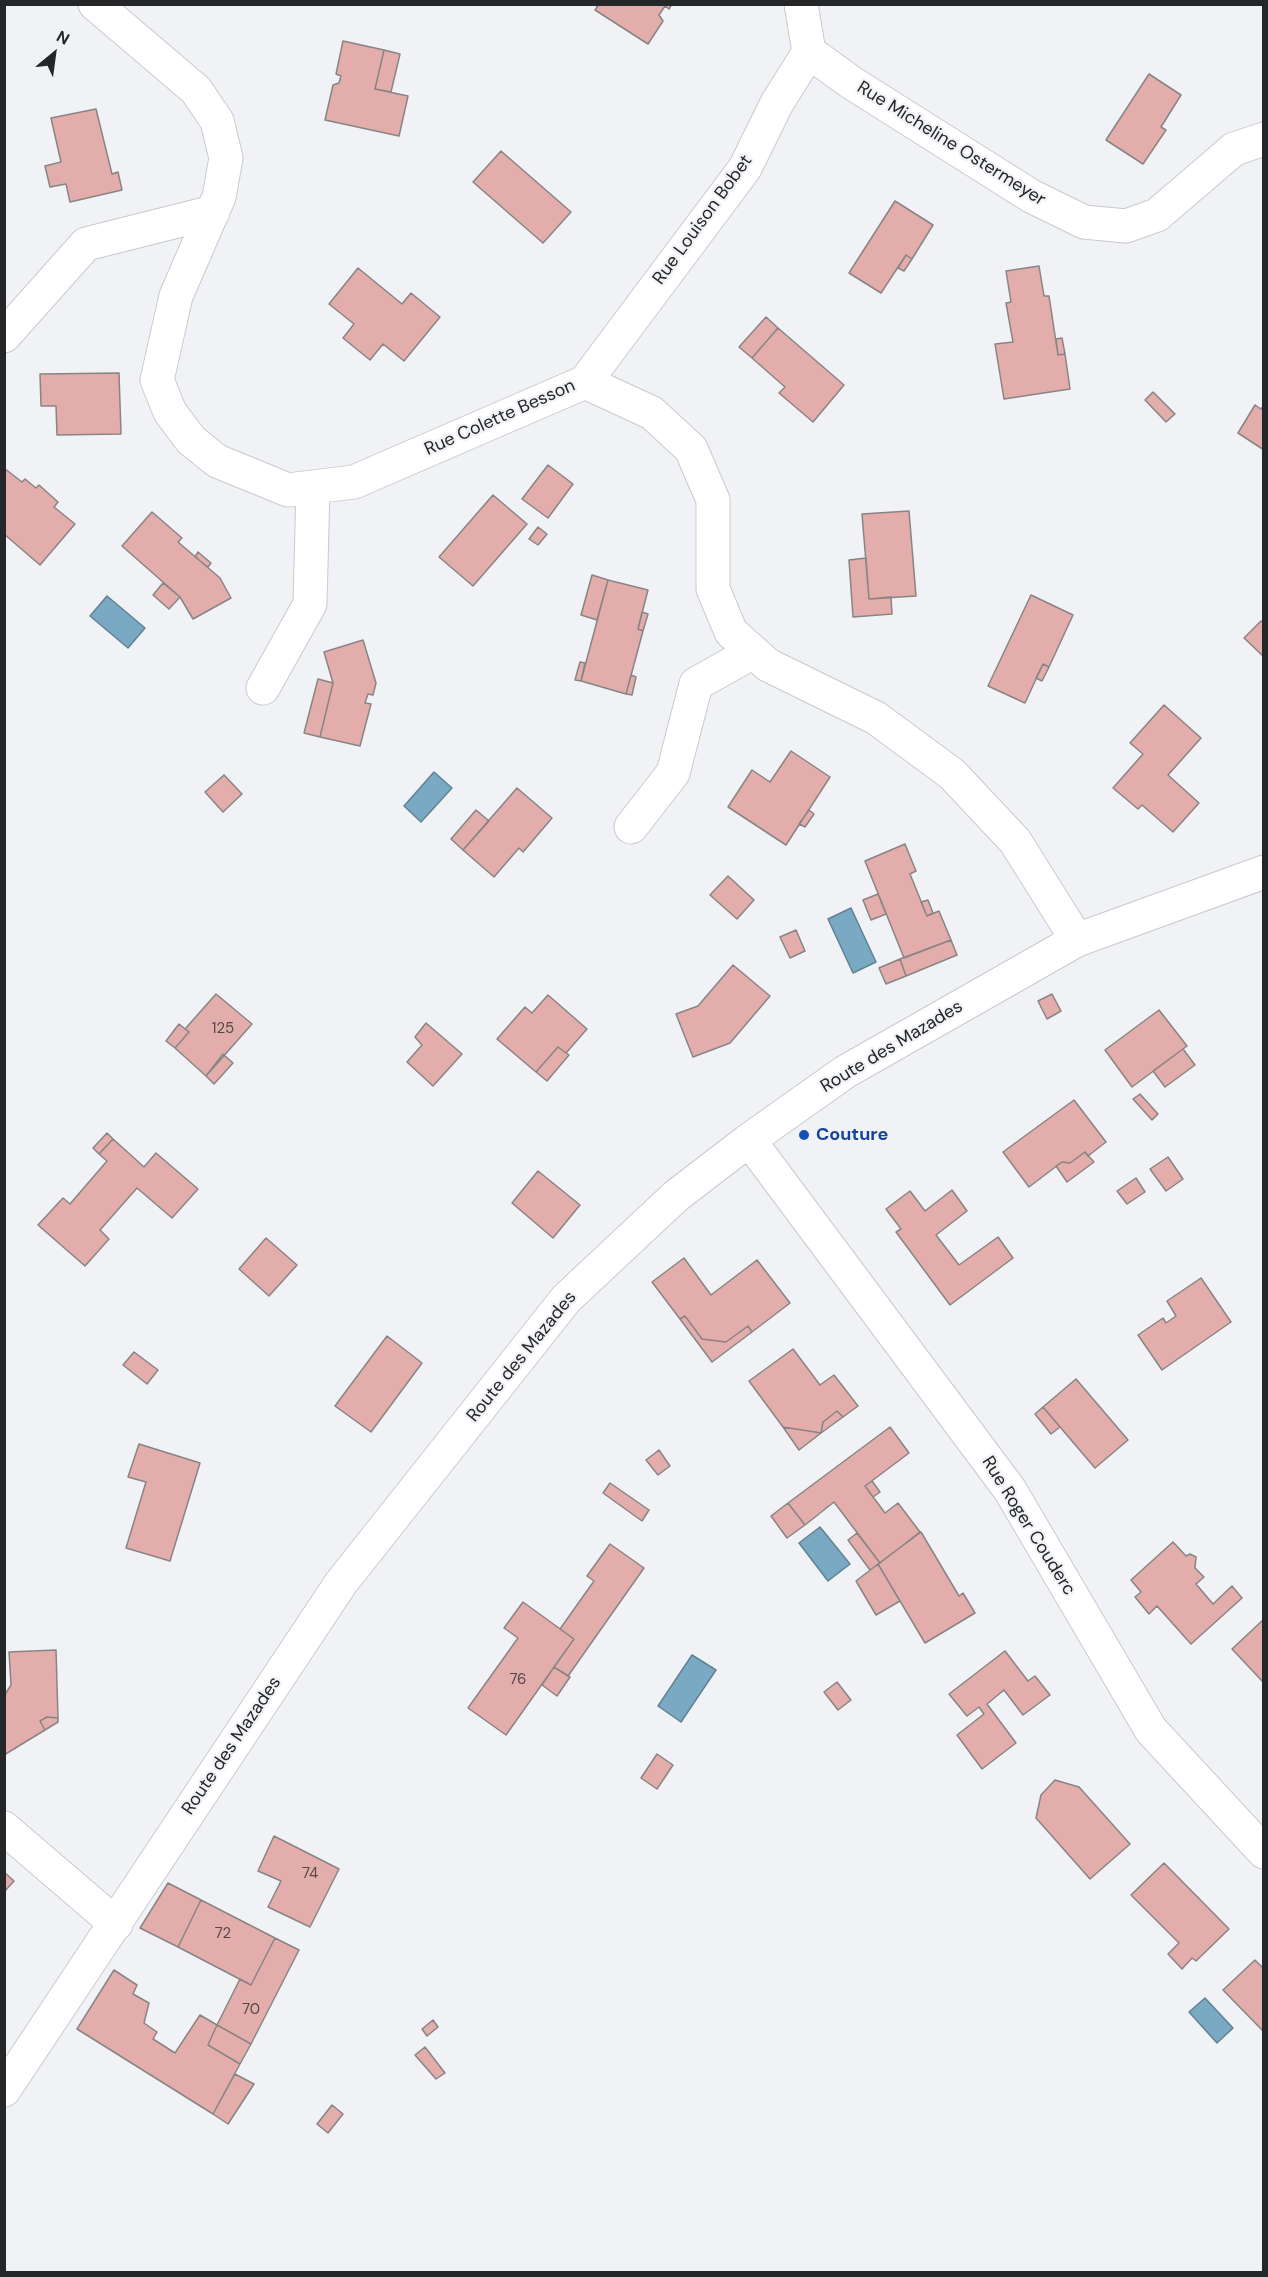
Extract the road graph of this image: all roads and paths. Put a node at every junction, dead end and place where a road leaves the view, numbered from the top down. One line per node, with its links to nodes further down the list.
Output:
1 (95, 4): 5 (street, Rue Colette Besson)
2 (801, 4): 3 (street)
3 (809, 52): 4 (street, Rue Micheline Ostermeyer); 7 (street, Rue Louison Bobet)
4 (1263, 139)
5 (213, 212): 6 (street); 8 (street, Rue Colette Besson)
6 (4, 336)
7 (585, 382): 8 (street, Rue Colette Besson); 9 (street, Rue Colette Besson)
8 (313, 487): 10 (street)
9 (753, 652): 11 (street); 13 (street, Rue Colette Besson)
10 (263, 688)
11 (632, 827)
12 (1263, 872): 13 (street, Route des Mazades)
13 (1077, 940): 14 (street, Route des Mazades)
14 (748, 1140): 16 (street, Rue Roger Couderc); 17 (street, Route des Mazades)
15 (4, 1828): 17 (street)
16 (1263, 1852)
17 (116, 1924): 18 (street, Route des Mazades)
18 (4, 2090)

